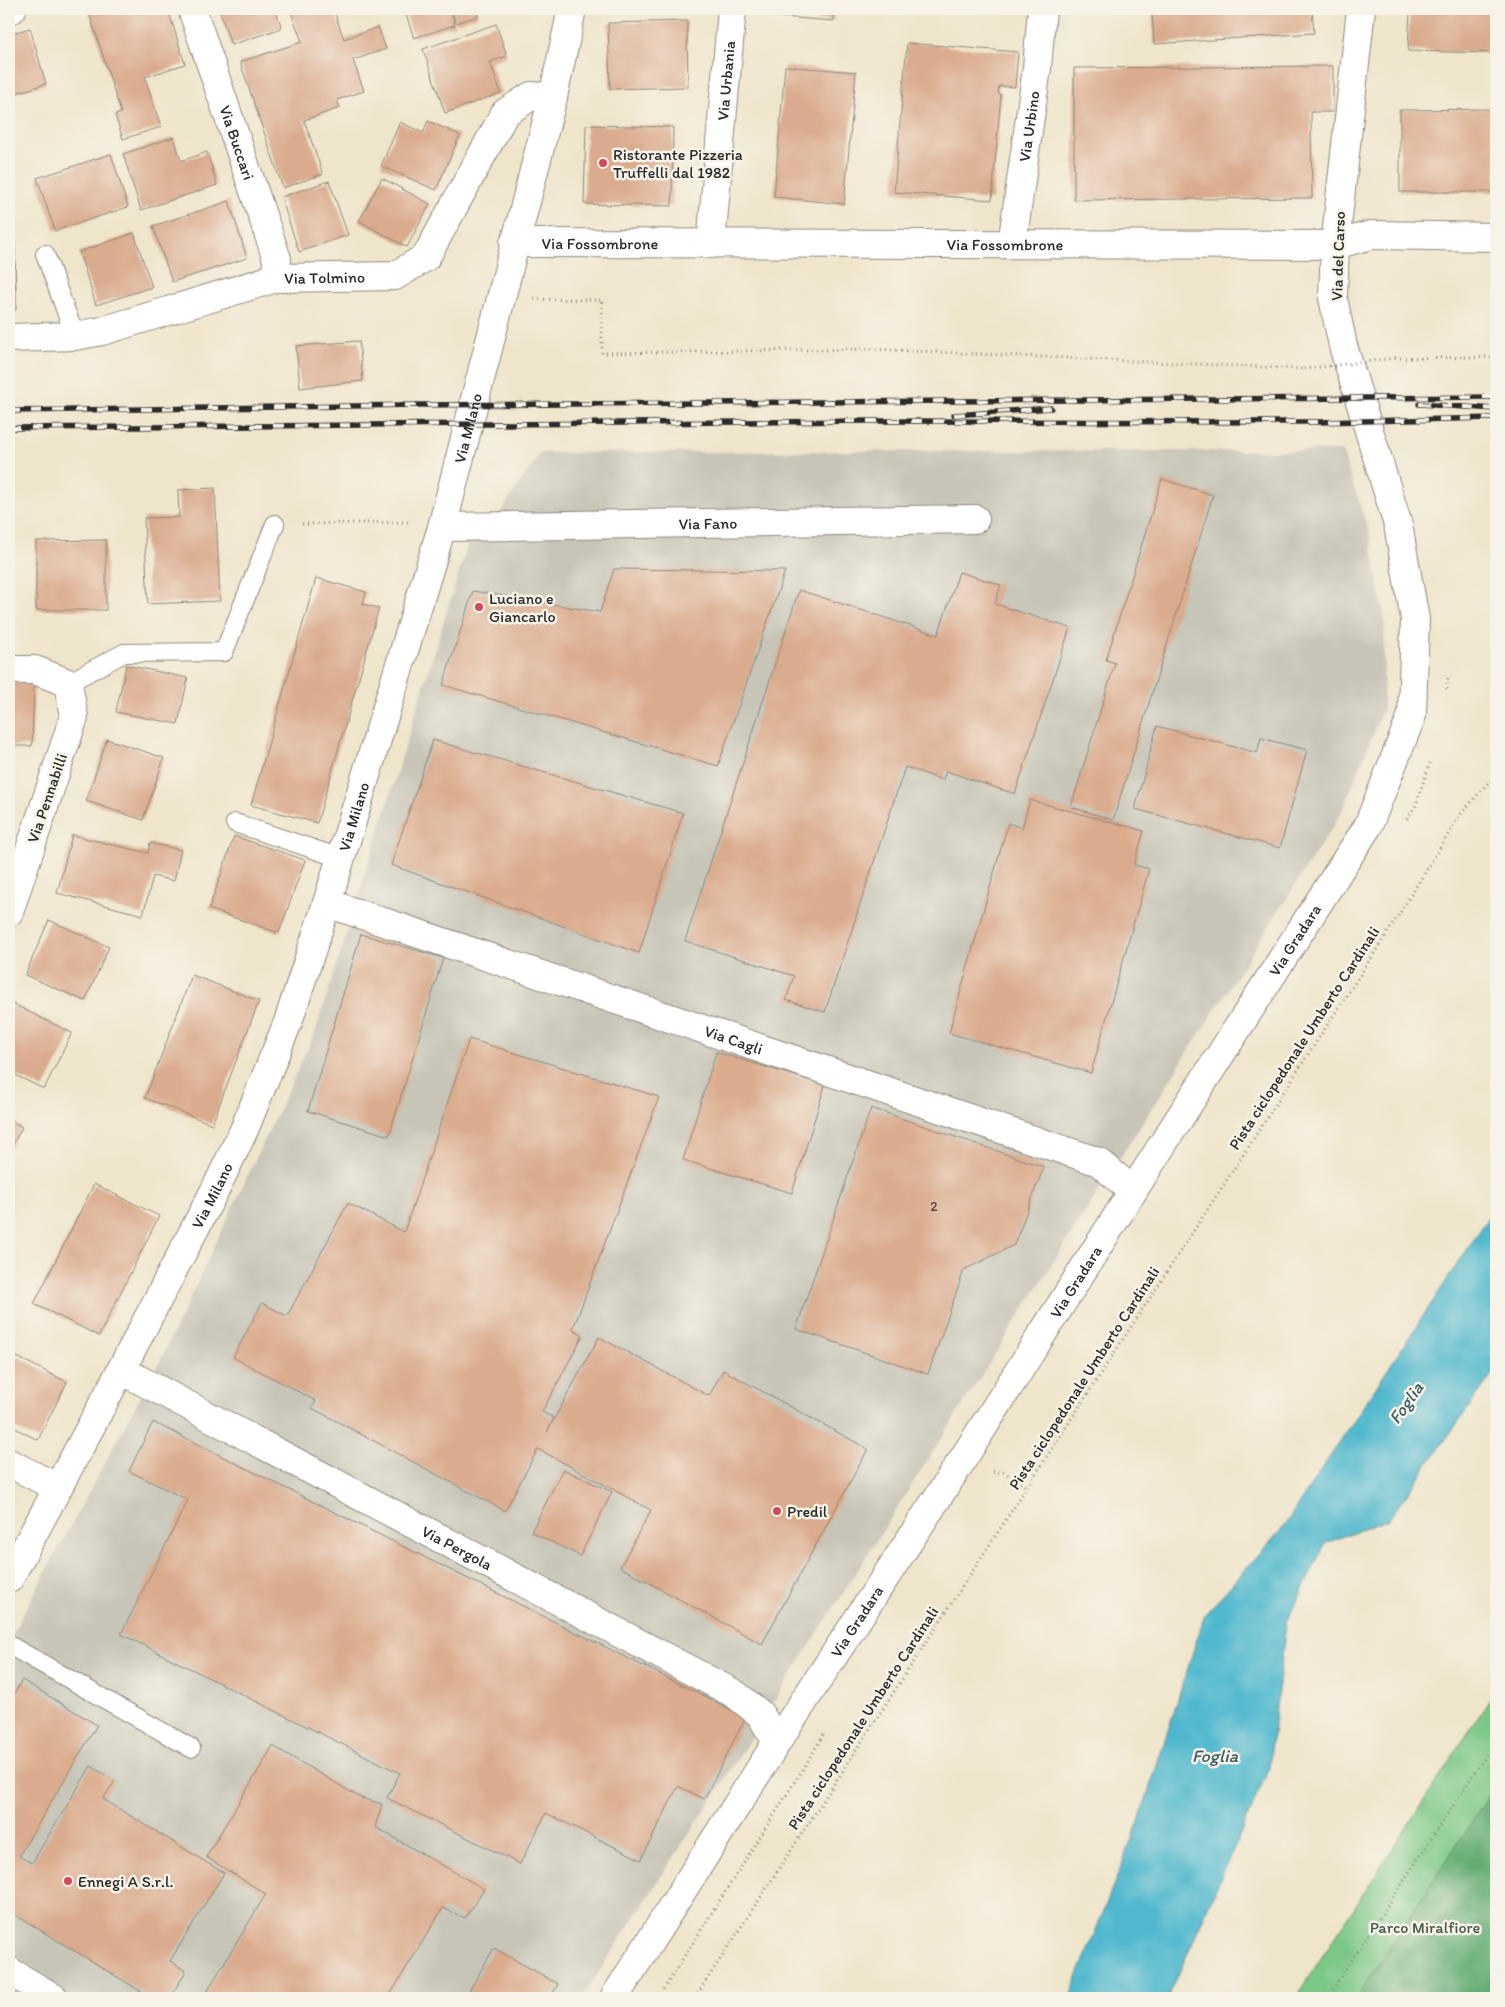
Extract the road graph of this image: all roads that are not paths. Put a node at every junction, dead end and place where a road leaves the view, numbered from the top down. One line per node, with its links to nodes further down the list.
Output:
1 (192, 9): 13 (street, Via Buccari)
2 (572, 9): 6 (street, Via Milano)
3 (732, 9): 9 (street, Via Urbania)
4 (1042, 9): 10 (street, Via Urbino)
5 (1361, 9): 11 (street, Via del Carso)
6 (553, 97): 8 (street, Via Milano); 13 (street, Via Tolmino)
7 (1496, 238): 11 (street, Via Fossombrone)
8 (514, 243): 9 (street, Via Fossombrone); 19 (street, Via Milano)
9 (711, 244): 10 (street, Via Fossombrone)
10 (1012, 244): 11 (street, Via Fossombrone)
11 (1335, 245): 18 (street, Via del Carso)
12 (45, 254): 14 (lane)
13 (276, 278): 14 (street, Via Tolmino)
14 (75, 336): 15 (street, Via Tolmino)
15 (9, 338)
16 (975, 519): 19 (street, Via Fano)
17 (275, 524): 21 (lane)
18 (1398, 525): 26 (street, Via Gradara)
19 (442, 527): 23 (street, Via Milano)
20 (9, 670): 21 (street)
21 (68, 683): 25 (street, Via Pennabilli)
22 (235, 823): 23 (lane)
23 (340, 858): 24 (street, Via Milano)
24 (327, 902): 26 (street, Via Cagli); 27 (street, Via Milano)
25 (9, 912)
26 (1133, 1190): 32 (street, Via Gradara)
27 (122, 1370): 29 (street, Via Milano); 32 (street, Via Pergola)
28 (9, 1463): 29 (street)
29 (58, 1488): 30 (street, Via Milano)
30 (9, 1579)
31 (9, 1645): 33 (lane)
32 (777, 1742): 36 (street, Via Gradara)
33 (191, 1748)
34 (9, 1972): 35 (street)
35 (54, 1998)
36 (614, 1998)

